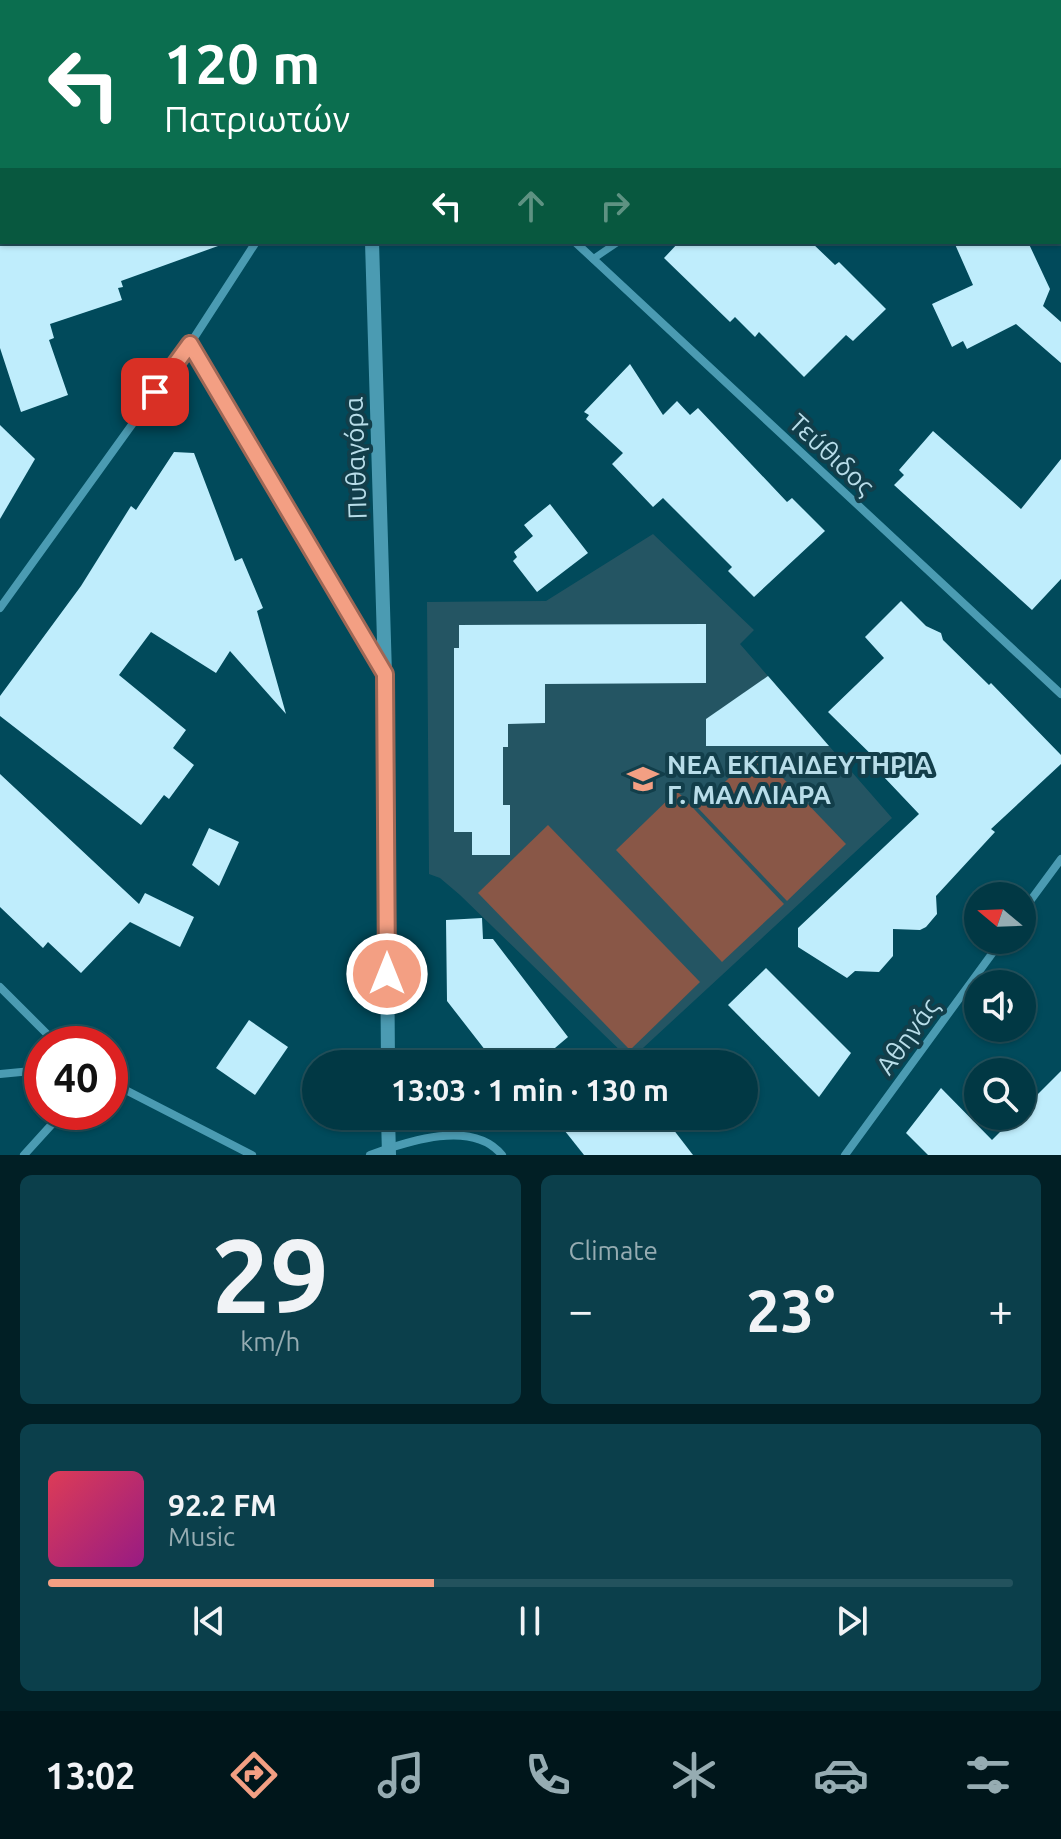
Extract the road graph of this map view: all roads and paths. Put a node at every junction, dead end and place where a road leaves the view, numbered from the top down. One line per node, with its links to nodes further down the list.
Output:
1 (255, 244): 6 (street)
2 (372, 244): 8 (street, Πυθαγόρα)
3 (577, 244): 5 (street, Τεύθιδος)
4 (615, 244): 5 (street)
5 (593, 259): 9 (street, Τεύθιδος)
6 (190, 344): 7 (street); 8 (street)
7 (0, 608)
8 (385, 674): 15 (street, Πυθαγόρα)
9 (1061, 694)
10 (1061, 859): 11 (street)
11 (1036, 893)
12 (992, 954): 26 (street, Αθηνάς)
13 (0, 987): 14 (street)
14 (39, 1026)
15 (388, 1050)
16 (24, 1072): 17 (street)
17 (0, 1074)
18 (128, 1091): 23 (street)
19 (47, 1130): 22 (street)
20 (388, 1130): 21 (street)
21 (389, 1152): 24 (street); 25 (street)
22 (24, 1155)
23 (252, 1155)
24 (370, 1155)
25 (502, 1155)
26 (845, 1155)

